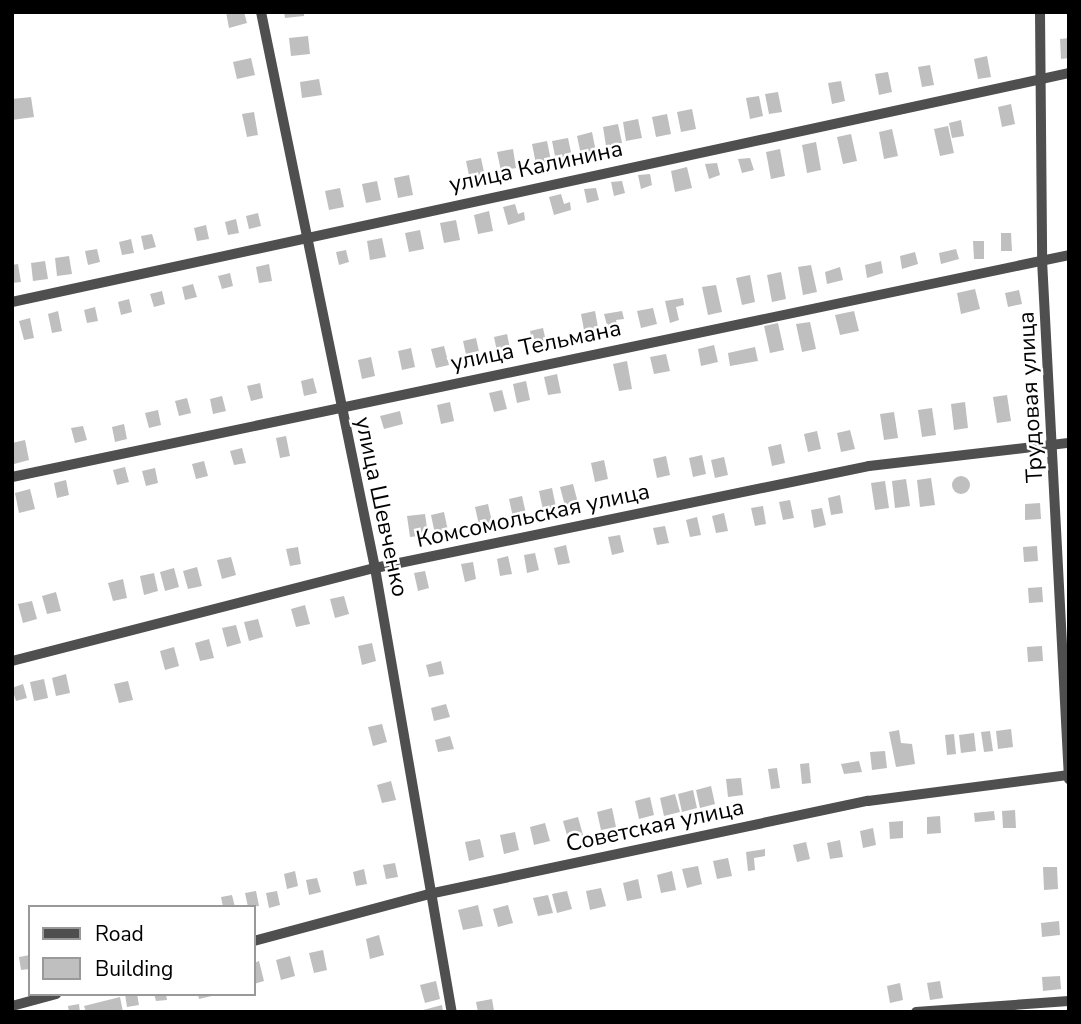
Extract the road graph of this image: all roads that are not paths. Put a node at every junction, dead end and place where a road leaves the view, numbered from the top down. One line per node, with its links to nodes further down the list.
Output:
1 (261, 12): 5 (street, улица Шевченко)
2 (1040, 12): 4 (street, Трудовая улица)
3 (1069, 73): 4 (street, улица Калинина)
4 (1043, 77): 5 (street, улица Калинина); 7 (street, Трудовая улица)
5 (306, 236): 8 (street, улица Калинина); 9 (street, улица Шевченко)
6 (1069, 255): 7 (street, улица Тельмана)
7 (1042, 260): 9 (street, улица Тельмана); 11 (street, Трудовая улица)
8 (12, 302)
9 (341, 407): 12 (street, улица Тельмана); 13 (street, улица Шевченко)
10 (1069, 443): 11 (street, Комсомольская улица)
11 (1054, 444): 13 (street, Комсомольская улица); 15 (street, Трудовая улица)
12 (12, 477)
13 (375, 568): 14 (street, Комсомольская улица); 16 (street, улица Шевченко)
14 (12, 661)
15 (1069, 777): 16 (street, Советская улица)
16 (429, 894): 17 (street, Советская улица); 21 (street, улица Шевченко)
17 (256, 940)
18 (49, 996): 20 (street)
19 (1069, 1001): 22 (street)
20 (12, 1006)
21 (452, 1012)
22 (916, 1012)

